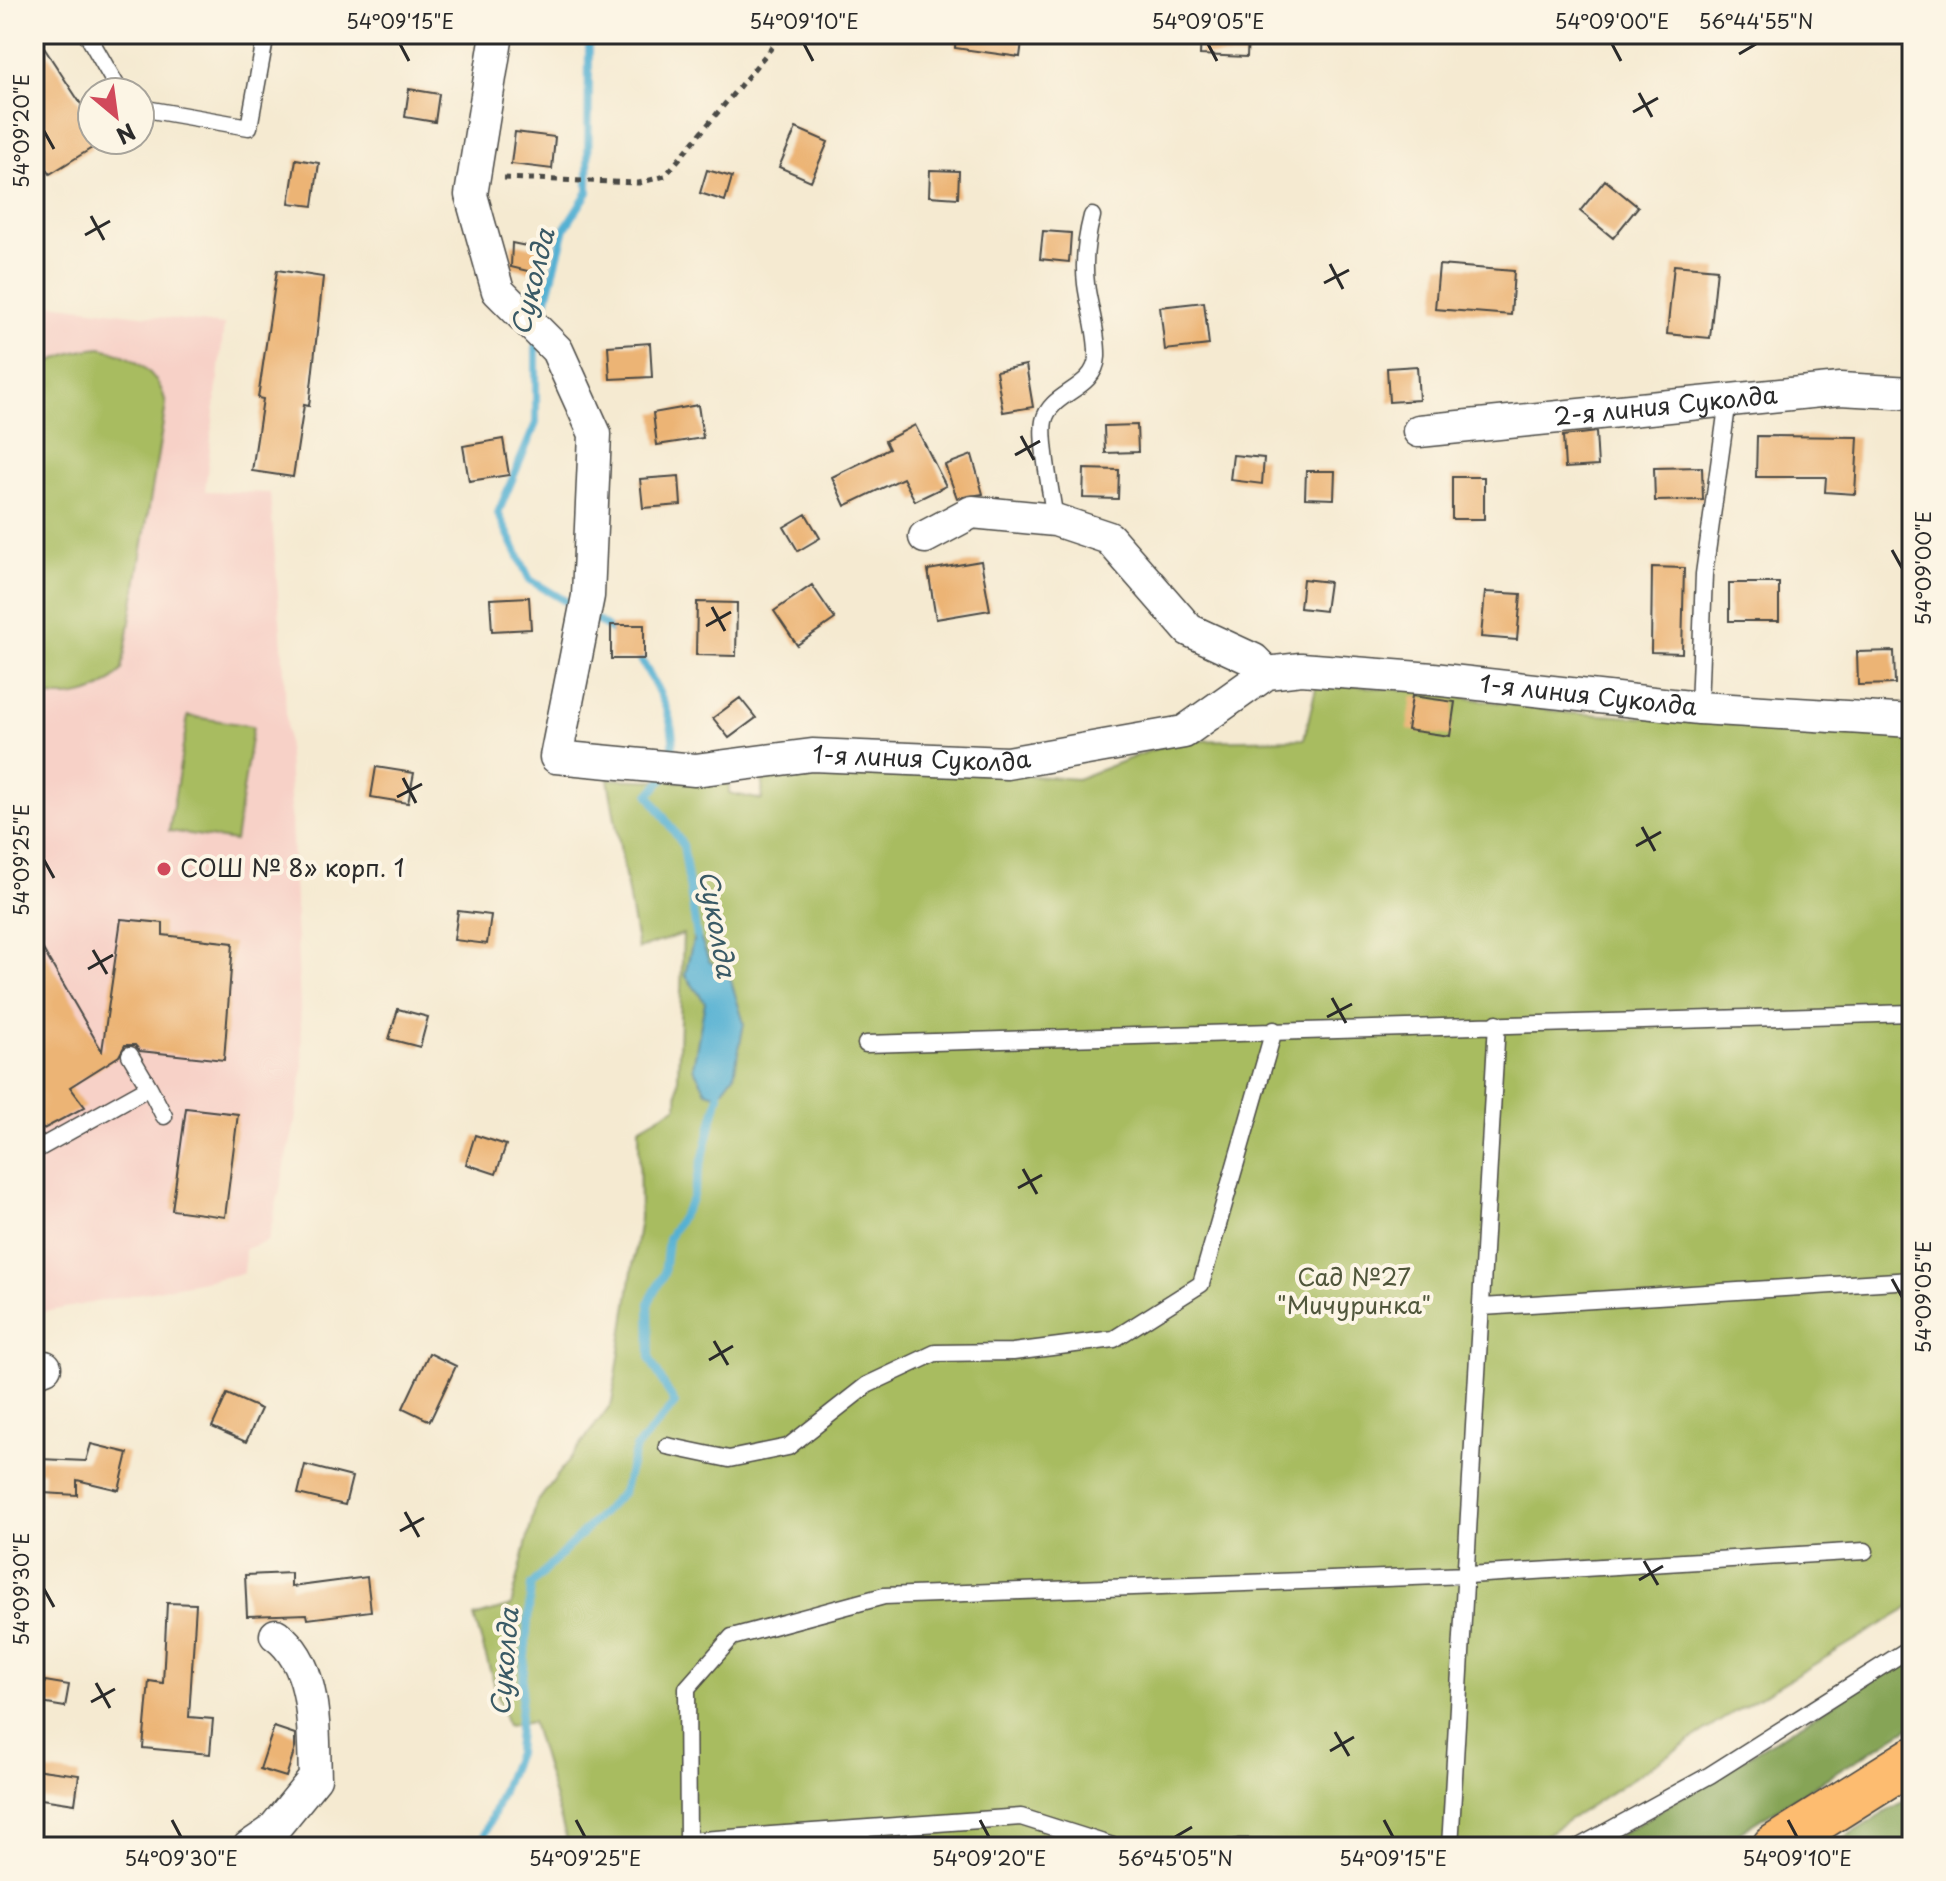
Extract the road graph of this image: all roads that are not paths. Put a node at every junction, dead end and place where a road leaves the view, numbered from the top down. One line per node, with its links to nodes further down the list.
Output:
1 (87, 34): 4 (lane)
2 (266, 34): 5 (lane)
3 (497, 34): 12 (street, 1-я линия Суколда)
4 (111, 76)
5 (156, 111)
6 (1092, 216): 10 (lane)
7 (1912, 393): 8 (street, 2-я линия Суколда)
8 (1728, 400): 9 (street, 2-я линия Суколда); 13 (lane)
9 (1419, 431)
10 (1055, 520): 11 (street); 12 (street)
11 (925, 537)
12 (1267, 673): 13 (street, 1-я линия Суколда)
13 (1699, 708): 14 (street, 1-я линия Суколда)
14 (1912, 721)
15 (1912, 1013): 16 (lane)
16 (1497, 1023): 17 (lane); 24 (lane)
17 (1274, 1030): 18 (lane); 25 (lane)
18 (866, 1044)
19 (130, 1055): 20 (lane)
20 (149, 1087): 21 (lane); 22 (lane)
21 (164, 1116)
22 (34, 1151)
23 (1912, 1280): 24 (lane)
24 (1482, 1307): 27 (lane)
25 (667, 1446)
26 (1865, 1551): 27 (lane)
27 (1468, 1575): 32 (lane); 35 (lane)
28 (276, 1635): 31 (street)
29 (1912, 1647): 36 (lane)
30 (1912, 1760): 37 (main road)
31 (249, 1847)
32 (1116, 1847)
33 (1238, 1847): 34 (lane)
34 (1334, 1847)
35 (1450, 1847)
36 (1579, 1847)
37 (1774, 1847)

